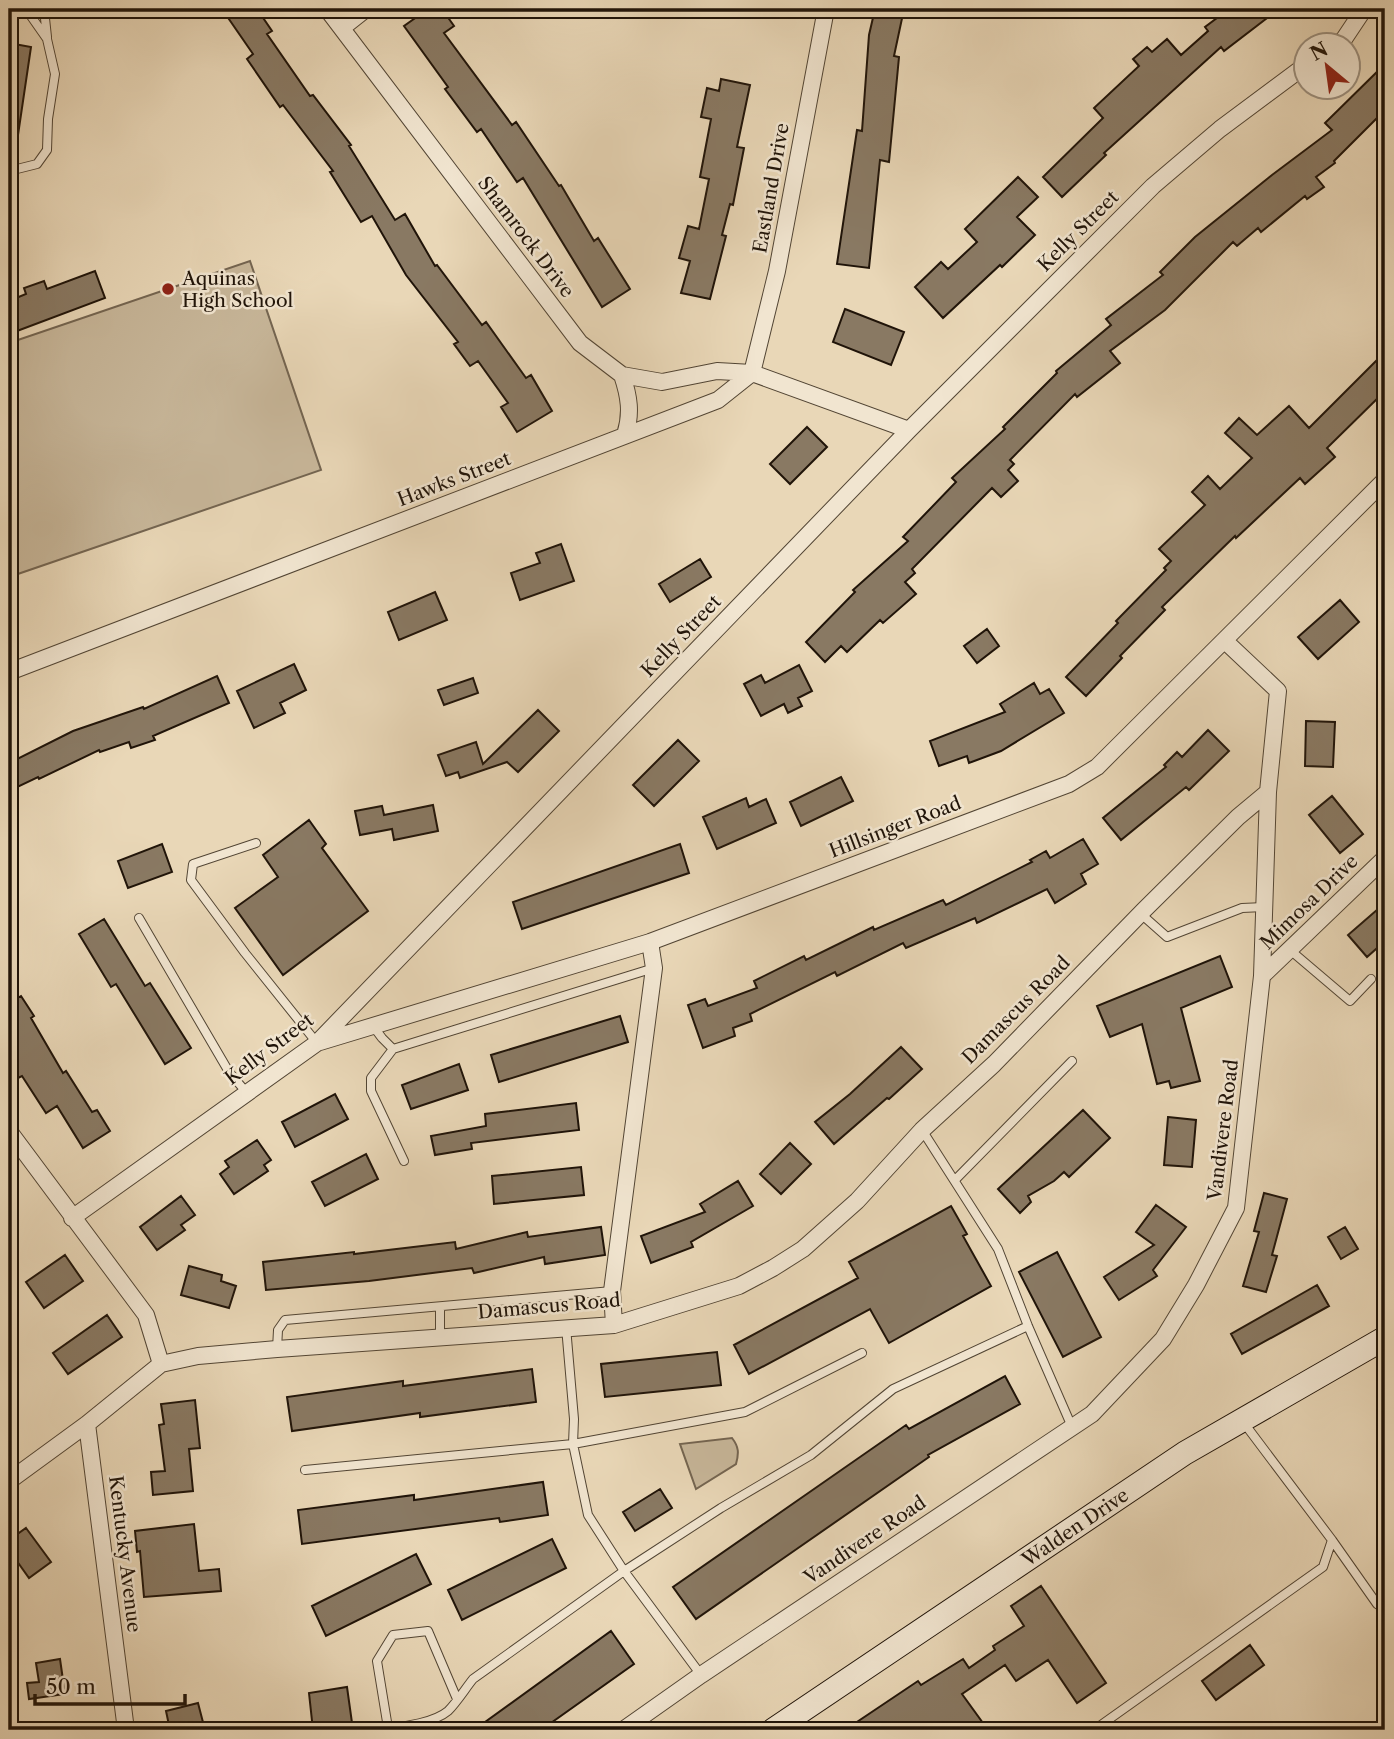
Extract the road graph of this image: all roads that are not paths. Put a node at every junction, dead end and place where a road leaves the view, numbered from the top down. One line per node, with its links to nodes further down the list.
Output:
1 (26, 9): 9 (lane)
2 (44, 9): 9 (lane)
3 (327, 9): 7 (street, Shamrock Drive)
4 (366, 9): 7 (street)
5 (825, 9): 12 (street, Eastland Drive)
6 (1364, 9): 8 (street)
7 (342, 28): 13 (street, Shamrock Drive)
8 (1349, 32)
9 (47, 39): 11 (lane)
10 (1292, 76): 14 (street, Kelly Street)
11 (9, 171)
12 (752, 373): 13 (street, Shamrock Drive); 14 (street); 15 (street, Hawks Street)
13 (622, 375): 15 (street)
14 (909, 430): 31 (street, Kelly Street)
15 (625, 436): 18 (street, Hawks Street)
16 (1385, 480): 17 (street, Hillsinger Road)
17 (1226, 641): 19 (street, Vandivere Road); 25 (street, Hillsinger Road)
18 (9, 672)
19 (1268, 792): 22 (street, Vandivere Road); 23 (street, Damascus Road)
20 (256, 843): 31 (lane)
21 (1385, 858): 26 (street, Mimosa Drive)
22 (1264, 907): 23 (lane); 28 (street, Vandivere Road)
23 (1140, 914): 35 (street, Damascus Road)
24 (139, 918): 34 (lane)
25 (650, 943): 27 (street); 30 (street, Hillsinger Road)
26 (1290, 950): 28 (street, Mimosa Drive); 29 (lane)
27 (654, 968): 32 (lane); 40 (street)
28 (1262, 976): 52 (street, Vandivere Road)
29 (1371, 979)
30 (373, 1026): 31 (street, Hillsinger Road); 32 (lane)
31 (317, 1043): 34 (street, Kelly Street)
32 (393, 1049): 37 (lane)
33 (1072, 1060): 38 (lane)
34 (247, 1093): 39 (street, Kelly Street)
35 (922, 1130): 38 (lane); 42 (street, Damascus Road)
36 (9, 1131): 39 (street)
37 (404, 1161)
38 (955, 1180): 43 (lane)
39 (72, 1218): 49 (street)
40 (612, 1292): 41 (lane); 42 (street)
41 (440, 1307): 45 (lane); 47 (lane)
42 (614, 1325): 44 (street, Damascus Road)
43 (1028, 1326): 52 (lane); 57 (lane)
44 (566, 1327): 45 (street, Damascus Road); 53 (lane)
45 (440, 1336): 47 (street, Damascus Road)
46 (1385, 1338): 50 (street, Walden Drive)
47 (277, 1349): 49 (street, Damascus Road)
48 (862, 1353): 53 (lane)
49 (161, 1364): 51 (street, Damascus Road)
50 (1242, 1420): 56 (lane); 63 (street, Walden Drive)
51 (88, 1424): 55 (street, Damascus Road); 61 (street, Kentucky Avenue)
52 (1072, 1427): 59 (street, Vandivere Road)
53 (573, 1444): 54 (lane); 57 (lane)
54 (305, 1470)
55 (9, 1481)
56 (1332, 1540): 58 (lane); 64 (lane)
57 (624, 1572): 59 (lane); 60 (lane)
58 (1385, 1609)
59 (701, 1675): 62 (street, Vandivere Road)
60 (457, 1699): 60 (lane)
61 (126, 1730)
62 (622, 1730)
63 (773, 1730)
64 (1094, 1730)

